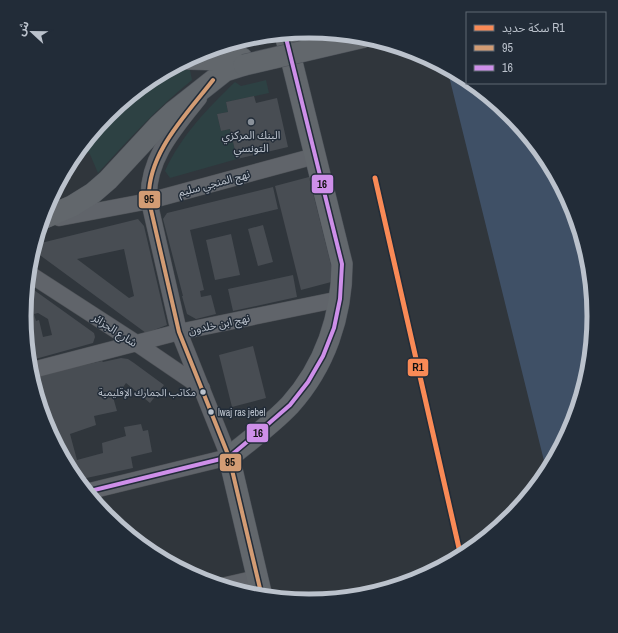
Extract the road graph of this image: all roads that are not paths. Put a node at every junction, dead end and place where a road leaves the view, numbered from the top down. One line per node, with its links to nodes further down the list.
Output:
1 (327, 39): 5 (main road)
2 (286, 40): 6 (main road)
3 (346, 41): 5 (main road, bridge)
4 (200, 61): 5 (main road)
5 (229, 67): 7 (street); 8 (main road, نهج المنجي سليم)
6 (315, 156): 7 (street, نهج المنجي سليم); 11 (main road)
7 (149, 201): 9 (street, نهج المنجي سليم); 12 (street)
8 (50, 216)
9 (49, 219)
10 (34, 277): 13 (street, شارع الجزائر)
11 (340, 299): 12 (street, نهج ابن خلدون); 16 (main road)
12 (179, 332): 13 (street, نهج ابن خلدون); 15 (street)
13 (136, 343): 14 (street, نهج ابن خلدون); 15 (street, شارع الجزائر)
14 (36, 369)
15 (202, 388): 16 (street)
16 (229, 457): 17 (street); 19 (main road)
17 (92, 491)
18 (244, 587): 19 (street)
19 (260, 587)

